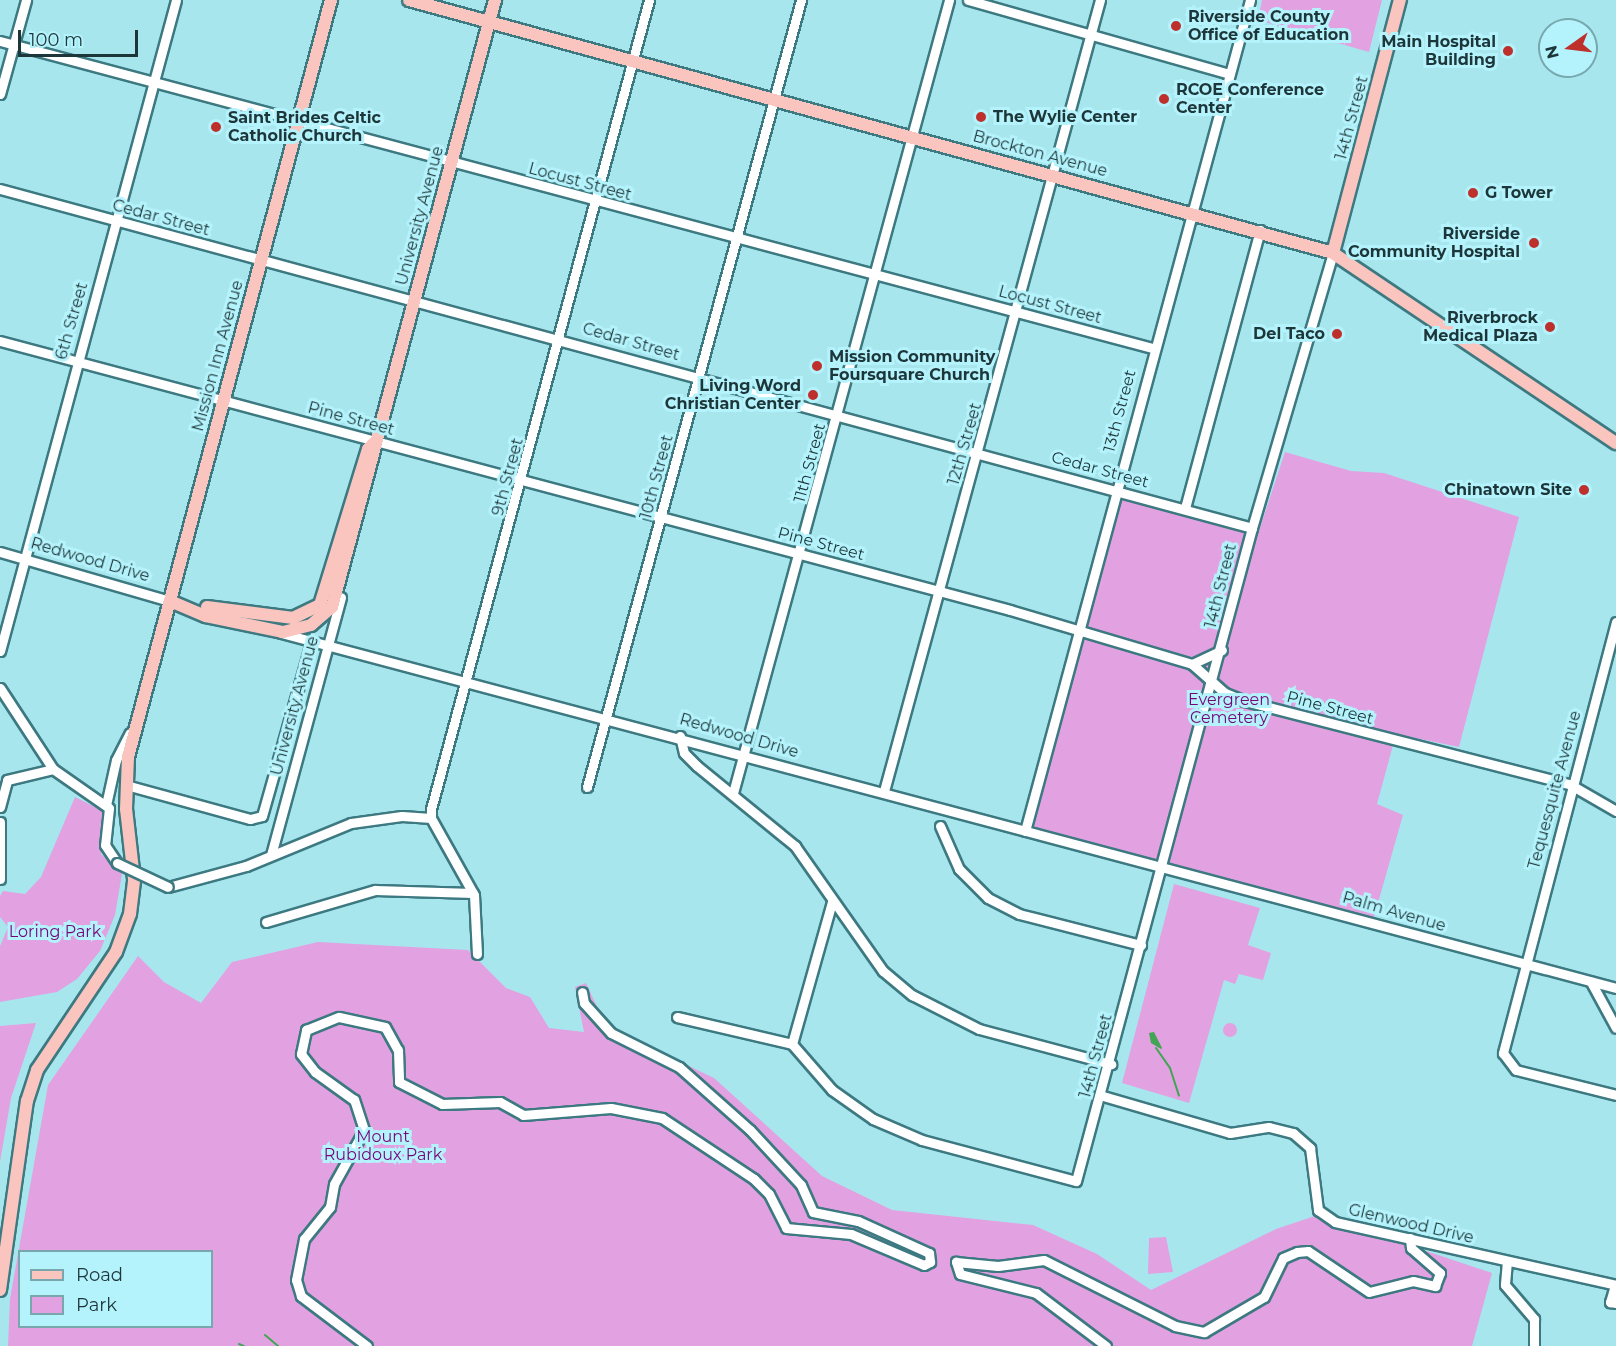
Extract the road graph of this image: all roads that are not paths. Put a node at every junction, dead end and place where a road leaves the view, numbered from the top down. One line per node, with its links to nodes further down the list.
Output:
1 (26, 0): 16 (street)
2 (176, 0): 19 (street, 6th Street)
3 (331, 0): 22 (main road, Mission Inn Avenue)
4 (409, 0): 13 (main road, Brockton Avenue)
5 (495, 0): 13 (main road, University Avenue)
6 (649, 0): 17 (street, 9th Street)
7 (801, 0): 21 (street, 10th Street)
8 (950, 0): 23 (street, 11th Street)
9 (968, 0): 14 (street)
10 (1100, 0): 14 (street, 12th Street)
11 (1250, 0): 18 (street, 13th Street)
12 (1400, 0): 32 (main road, 14th Street)
13 (490, 21): 17 (main road, Brockton Avenue); 24 (main road, University Avenue)
14 (1090, 36): 18 (street); 25 (street, 12th Street)
15 (0, 42): 16 (street, Locust Street)
16 (13, 45): 19 (street, Locust Street); 20 (street)
17 (632, 63): 21 (main road, Brockton Avenue); 27 (street, 9th Street)
18 (1230, 74): 28 (street, 13th Street)
19 (153, 82): 22 (street, Locust Street); 29 (street, 6th Street)
20 (0, 94)
21 (772, 100): 23 (main road, Brockton Avenue); 31 (street, 10th Street)
22 (299, 121): 24 (street, Locust Street); 33 (main road, Mission Inn Avenue)
23 (914, 138): 25 (main road, Brockton Avenue); 34 (street, 11th Street)
24 (451, 163): 27 (street, Locust Street); 35 (main road, University Avenue)
25 (1052, 176): 28 (main road, Brockton Avenue); 36 (street, 12th Street)
26 (0, 189): 29 (street, Cedar Street)
27 (597, 202): 31 (street, Locust Street); 37 (street, 9th Street)
28 (1194, 212): 30 (main road, Brockton Avenue); 39 (street, 13th Street)
29 (116, 221): 33 (street, Cedar Street); 40 (street, 6th Street)
30 (1260, 230): 32 (main road, Brockton Avenue); 49 (street)
31 (738, 236): 34 (street, Locust Street); 41 (street, 10th Street)
32 (1333, 253): 45 (main road, Brockton Avenue); 51 (street, 14th Street)
33 (260, 261): 35 (street, Cedar Street); 42 (main road, Mission Inn Avenue)
34 (878, 274): 36 (street, Locust Street); 43 (street, 11th Street)
35 (414, 303): 37 (street, Cedar Street); 44 (main road, University Avenue)
36 (1018, 312): 39 (street, Locust Street); 46 (street, 12th Street)
37 (561, 338): 41 (street, Cedar Street); 47 (street, 9th Street)
38 (0, 341): 40 (street, Pine Street)
39 (1152, 348): 48 (street, 13th Street)
40 (76, 362): 42 (street, Pine Street); 54 (street, 6th Street)
41 (700, 377): 43 (street, Cedar Street); 50 (street, 10th Street)
42 (223, 401): 44 (street, Pine Street); 57 (main road, Mission Inn Avenue)
43 (837, 417): 46 (street, Cedar Street); 53 (street, 11th Street)
44 (376, 441): 47 (street, Pine Street); 55 (main road, University Avenue); 58 (main road, University Avenue)
45 (1616, 443)
46 (978, 453): 48 (street, Cedar Street); 56 (street, 12th Street)
47 (523, 480): 50 (street, Pine Street); 66 (street, 9th Street)
48 (1114, 489): 49 (street, Cedar Street); 60 (street, 13th Street)
49 (1185, 508): 51 (street, Cedar Street)
50 (662, 518): 53 (street, Pine Street); 69 (street, 10th Street)
51 (1252, 528): 63 (street, 14th Street)
52 (0, 552): 54 (street, Redwood Drive)
53 (801, 554): 56 (street, Pine Street); 72 (street, 11th Street)
54 (26, 559): 57 (street, Redwood Drive); 64 (street, 6th Street)
55 (346, 564): 61 (main road, University Avenue); 62 (street, University Avenue)
56 (940, 590): 60 (street, Pine Street); 77 (street, 12th Street)
57 (170, 601): 58 (main road, Redwood Drive); 61 (main road, Redwood Drive); 70 (main road, Mission Inn Avenue)
58 (307, 615): 61 (street)
59 (1616, 622): 75 (street, Tequesquite Avenue)
60 (1078, 633): 65 (street, Pine Street); 85 (street, 13th Street)
61 (306, 638): 62 (street, Redwood Drive); 74 (street, University Avenue)
62 (330, 642): 66 (street, Redwood Drive); 86 (street, University Avenue)
63 (1222, 650): 65 (street); 67 (street, 14th Street)
64 (0, 651)
65 (1192, 664): 67 (street, Pine Street)
66 (467, 679): 69 (street, Redwood Drive); 82 (street, 9th Street)
67 (1214, 684): 75 (street, Pine Street); 87 (street, 14th Street)
68 (0, 688): 73 (street)
69 (607, 718): 71 (street, Redwood Drive); 76 (street, 10th Street)
70 (137, 720): 74 (main road, Mission Inn Avenue); 79 (street, Mission Inn Avenue)
71 (680, 736): 72 (street, Redwood Drive); 78 (street)
72 (746, 756): 77 (street, Redwood Drive); 78 (street, 11th Street)
73 (53, 769): 79 (street); 80 (street)
74 (126, 785): 107 (main road, Mission Inn Avenue)
75 (1571, 785): 81 (street, Pine Street); 94 (street, Tequesquite Avenue)
76 (587, 787)
77 (884, 791): 85 (street, Redwood Drive)
78 (733, 793): 90 (street)
79 (106, 805): 86 (street, Mission Inn Avenue, bridge)
80 (0, 807)
81 (1616, 811)
82 (431, 818): 86 (street); 89 (street)
83 (0, 822): 88 (street)
84 (940, 826): 92 (street)
85 (1024, 831): 87 (street, Redwood Drive)
86 (271, 855)
87 (1163, 868): 92 (street, 14th Street); 94 (street, Palm Avenue)
88 (0, 879)
89 (473, 893): 91 (street); 93 (street)
90 (832, 902): 100 (street); 101 (street)
91 (266, 922)
92 (1141, 945): 101 (street, 14th Street)
93 (477, 954)
94 (1524, 967): 95 (street, Palm Avenue); 102 (street, Tequesquite Avenue)
95 (1591, 982): 96 (street, Palm Avenue); 99 (street)
96 (1616, 988)
97 (582, 992): 109 (street)
98 (676, 1017): 100 (street)
99 (1616, 1028)
100 (792, 1044): 103 (street, 14th Street)
101 (1111, 1064): 103 (street, 14th Street)
102 (1616, 1095)
103 (1102, 1096): 104 (street, Glenwood Drive)
104 (1410, 1238): 105 (street, Glenwood Drive); 110 (street)
105 (1508, 1261): 106 (street, Glenwood Drive); 111 (street)
106 (1615, 1285): 108 (street)
107 (0, 1290)
108 (1616, 1303)
109 (368, 1346)
110 (1106, 1346)
111 (1534, 1346)

